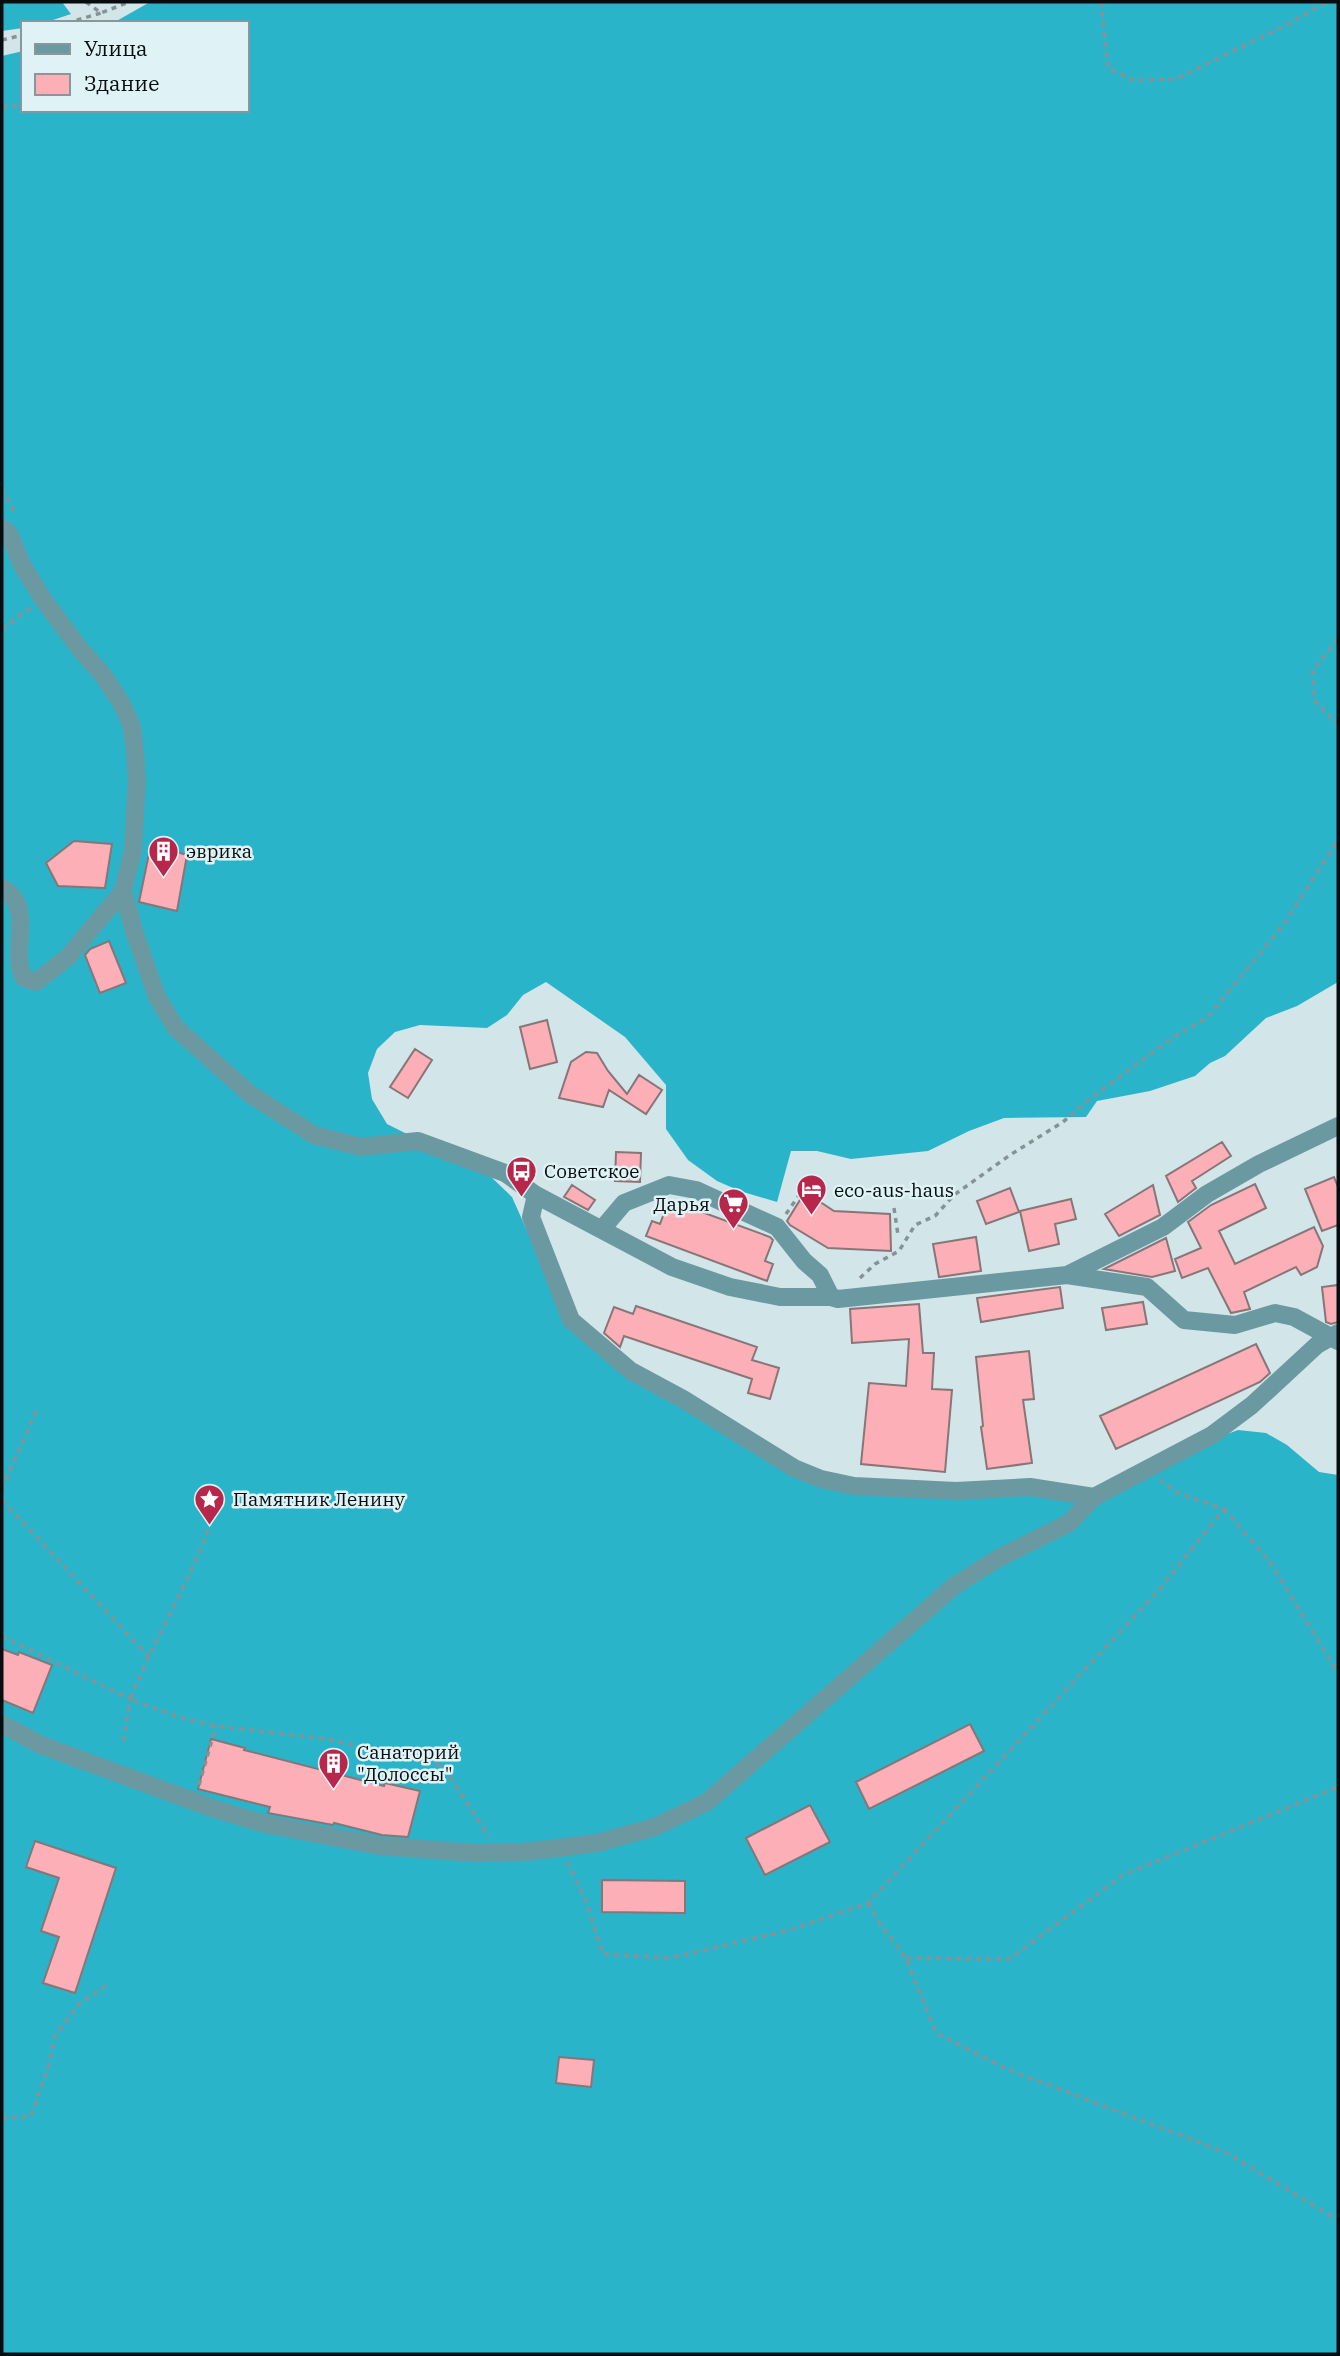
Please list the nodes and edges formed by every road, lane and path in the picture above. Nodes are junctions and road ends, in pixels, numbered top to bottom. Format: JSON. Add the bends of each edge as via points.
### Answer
{"nodes":[{"id":1,"x":86,"y":2,"type":"edge"},
{"id":2,"x":129,"y":2,"type":"edge"},
{"id":3,"x":1101,"y":2,"type":"edge"},
{"id":4,"x":1326,"y":2,"type":"edge"},
{"id":5,"x":101,"y":13,"type":"junction"},
{"id":6,"x":74,"y":21,"type":"edge"},
{"id":7,"x":21,"y":35,"type":"edge"},
{"id":8,"x":2,"y":40,"type":"edge"},
{"id":9,"x":2,"y":106,"type":"edge"},
{"id":10,"x":21,"y":106,"type":"edge"},
{"id":11,"x":2,"y":528,"type":"edge"},
{"id":12,"x":43,"y":599,"type":"junction"},
{"id":13,"x":2,"y":629,"type":"edge"},
{"id":14,"x":1338,"y":639,"type":"edge"},
{"id":15,"x":1338,"y":725,"type":"edge"},
{"id":16,"x":1338,"y":840,"type":"edge"},
{"id":17,"x":2,"y":888,"type":"edge"},
{"id":18,"x":123,"y":891,"type":"junction"},
{"id":19,"x":1338,"y":1126,"type":"edge"},
{"id":20,"x":804,"y":1188,"type":"dead end"},
{"id":21,"x":536,"y":1195,"type":"junction"},
{"id":22,"x":894,"y":1208,"type":"dead end"},
{"id":23,"x":777,"y":1227,"type":"junction"},
{"id":24,"x":602,"y":1229,"type":"junction"},
{"id":25,"x":898,"y":1235,"type":"dead end"},
{"id":26,"x":1067,"y":1275,"type":"junction"},
{"id":27,"x":835,"y":1298,"type":"junction"},
{"id":28,"x":1335,"y":1337,"type":"edge"},
{"id":29,"x":38,"y":1407,"type":"dead end"},
{"id":30,"x":1145,"y":1469,"type":"junction"},
{"id":31,"x":2,"y":1489,"type":"edge"},
{"id":32,"x":1094,"y":1497,"type":"junction"},
{"id":33,"x":2,"y":1500,"type":"edge"},
{"id":34,"x":1224,"y":1509,"type":"junction"},
{"id":35,"x":208,"y":1530,"type":"dead end"},
{"id":36,"x":2,"y":1636,"type":"edge"},
{"id":37,"x":148,"y":1656,"type":"junction"},
{"id":38,"x":1338,"y":1674,"type":"edge"},
{"id":39,"x":130,"y":1699,"type":"junction"},
{"id":40,"x":2,"y":1724,"type":"edge"},
{"id":41,"x":216,"y":1726,"type":"junction"},
{"id":42,"x":123,"y":1746,"type":"dead end"},
{"id":43,"x":1338,"y":1787,"type":"edge"},
{"id":44,"x":195,"y":1801,"type":"junction"},
{"id":45,"x":560,"y":1848,"type":"junction"},
{"id":46,"x":499,"y":1853,"type":"junction"},
{"id":47,"x":868,"y":1903,"type":"junction"},
{"id":48,"x":906,"y":1958,"type":"junction"},
{"id":49,"x":108,"y":1984,"type":"dead end"},
{"id":50,"x":2,"y":2118,"type":"edge"},
{"id":51,"x":1338,"y":2220,"type":"edge"}],
"edges":[{"from":1,"to":5,"type":"path"},
{"from":2,"to":5,"type":"path"},
{"from":3,"to":4,"type":"path","via":[[1108,68],[1133,80],[1176,79]]},
{"from":5,"to":6,"type":"path"},
{"from":7,"to":8,"type":"path"},
{"from":9,"to":10,"type":"path"},
{"from":11,"to":12,"type":"street","via":[[9,533]]},
{"from":12,"to":13,"type":"path"},
{"from":12,"to":18,"type":"street","via":[[103,675],[132,727],[136,816]]},
{"from":14,"to":15,"type":"path","via":[[1312,670],[1314,700]]},
{"from":16,"to":27,"type":"path","via":[[1283,925],[1207,1018],[1175,1036],[1063,1122],[954,1195],[935,1216],[915,1225],[899,1251]]},
{"from":17,"to":18,"type":"street","via":[[9,891],[19,912],[20,972],[36,982],[68,957]]},
{"from":18,"to":21,"type":"street","via":[[157,997],[176,1028],[250,1094],[314,1135],[361,1147],[418,1142],[505,1172]]},
{"from":19,"to":26,"type":"street","via":[[1258,1164],[1163,1227]]},
{"from":20,"to":23,"type":"path"},
{"from":21,"to":24,"type":"street"},
{"from":21,"to":32,"type":"street","via":[[531,1217],[571,1320],[631,1370],[794,1468],[854,1486],[956,1491],[1031,1487]]},
{"from":22,"to":25,"type":"path"},
{"from":23,"to":24,"type":"street","via":[[696,1190],[669,1185],[624,1203]]},
{"from":23,"to":27,"type":"street"},
{"from":24,"to":27,"type":"street","via":[[672,1267],[730,1287],[780,1297]]},
{"from":26,"to":27,"type":"street"},
{"from":26,"to":28,"type":"street","via":[[1147,1287],[1184,1320],[1235,1325],[1275,1313]]},
{"from":28,"to":30,"type":"street","via":[[1317,1345],[1212,1435]]},
{"from":29,"to":31,"type":"path"},
{"from":30,"to":32,"type":"street"},
{"from":30,"to":34,"type":"path","via":[[1176,1492]]},
{"from":32,"to":45,"type":"street","via":[[1069,1523],[954,1586],[707,1802],[655,1827]]},
{"from":33,"to":37,"type":"path"},
{"from":34,"to":38,"type":"path","via":[[1270,1562]]},
{"from":34,"to":47,"type":"path","via":[[1157,1592]]},
{"from":35,"to":37,"type":"path"},
{"from":36,"to":39,"type":"path"},
{"from":37,"to":39,"type":"path"},
{"from":39,"to":41,"type":"path"},
{"from":39,"to":42,"type":"path"},
{"from":40,"to":44,"type":"street","via":[[41,1745]]},
{"from":41,"to":44,"type":"path"},
{"from":41,"to":46,"type":"path","via":[[328,1739],[443,1766]]},
{"from":43,"to":48,"type":"path","via":[[1123,1875],[1009,1959]]},
{"from":44,"to":46,"type":"street","via":[[265,1824],[380,1846]]},
{"from":45,"to":46,"type":"street"},
{"from":45,"to":47,"type":"path","via":[[586,1901],[603,1954],[670,1958],[789,1930]]},
{"from":47,"to":48,"type":"path"},
{"from":48,"to":51,"type":"path","via":[[936,2033],[1007,2069],[1227,2153]]},
{"from":49,"to":50,"type":"path","via":[[78,2005],[55,2036],[31,2116]]}]}
